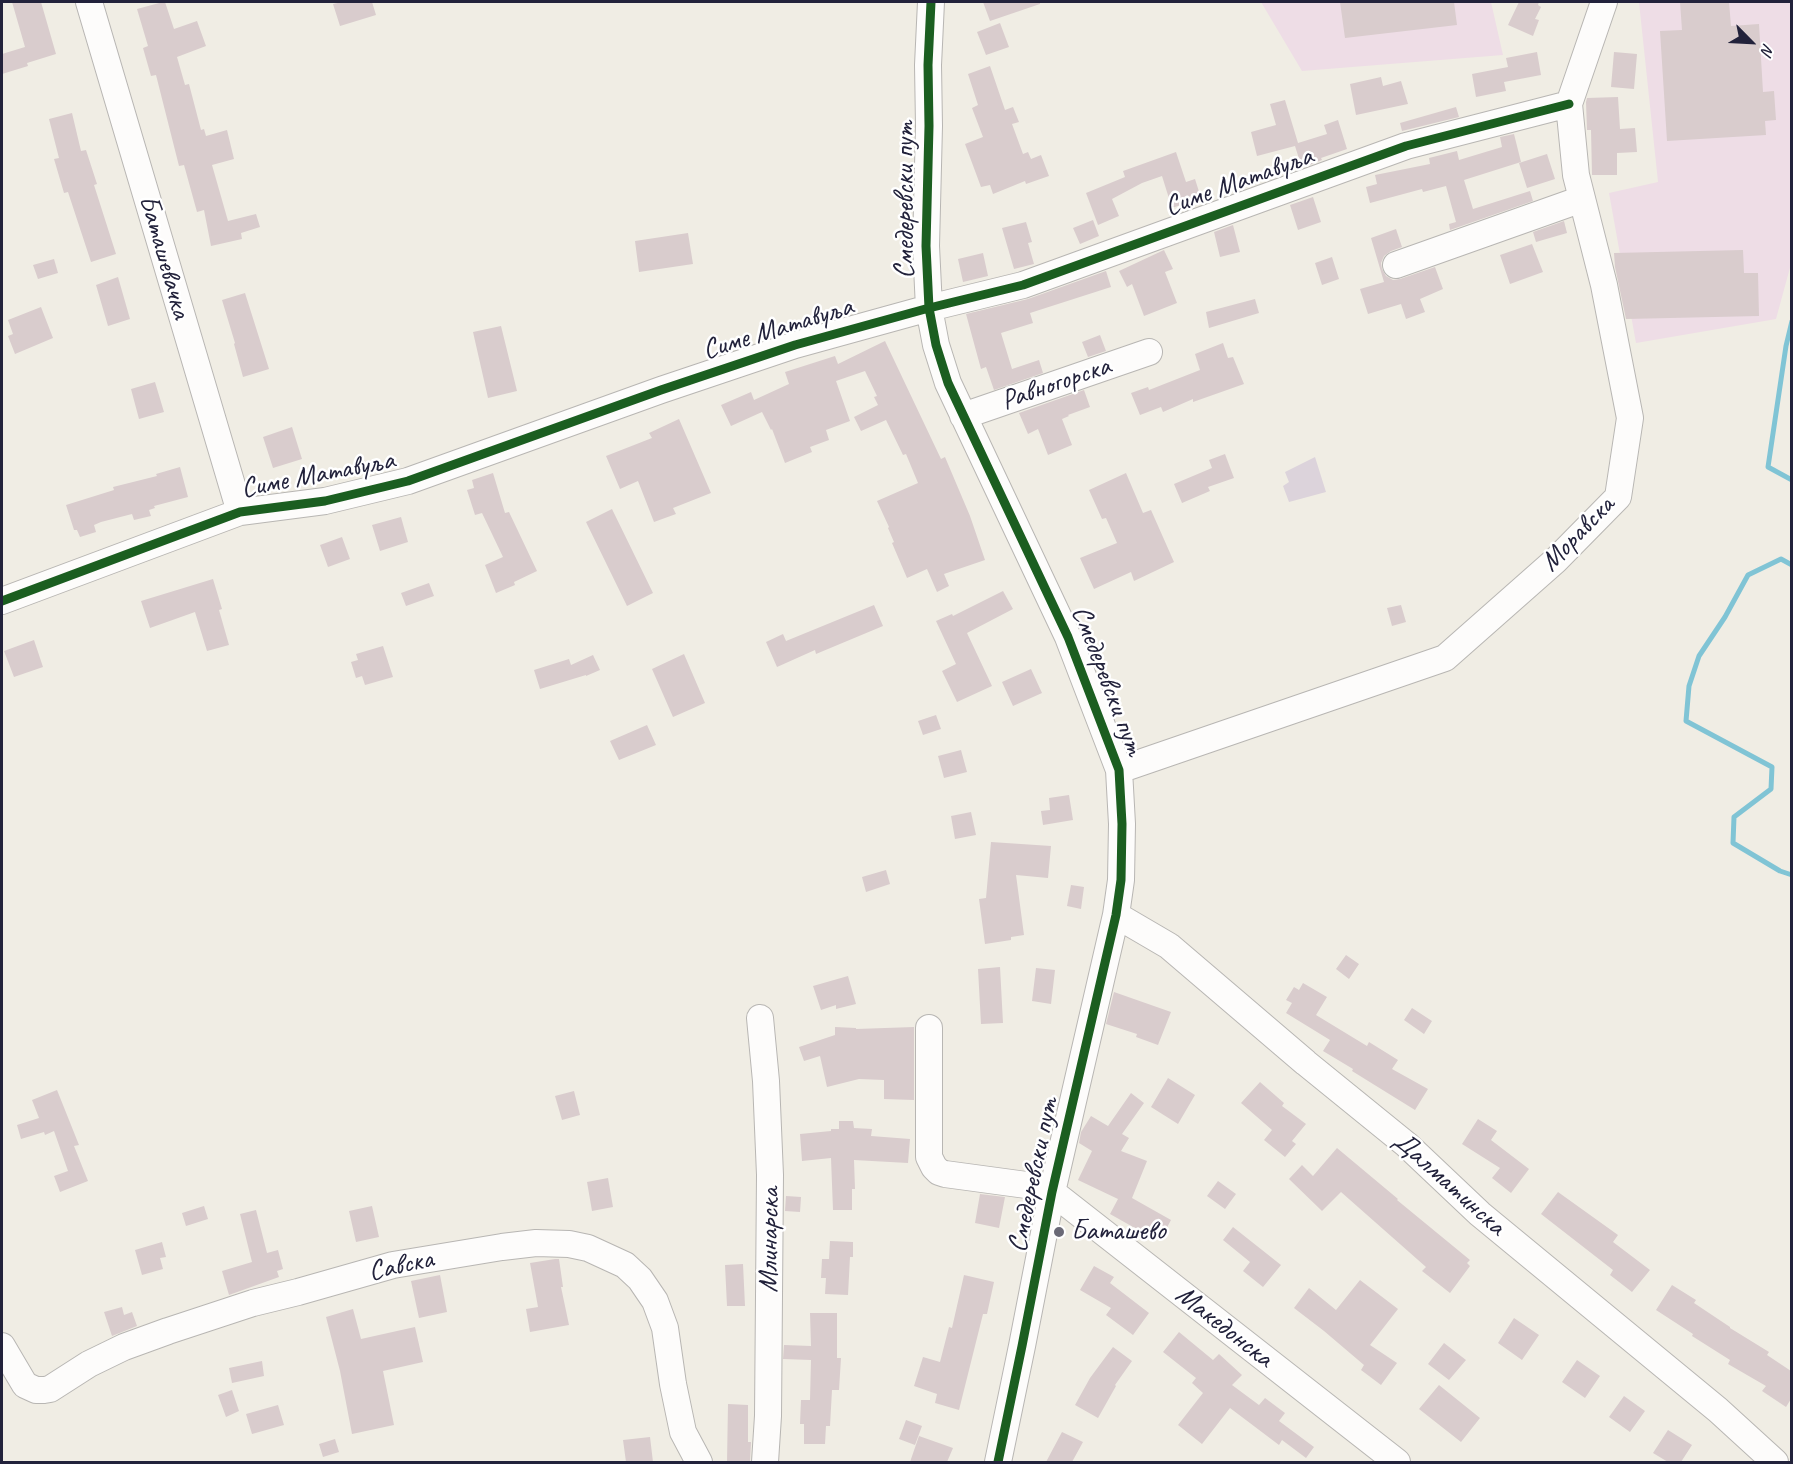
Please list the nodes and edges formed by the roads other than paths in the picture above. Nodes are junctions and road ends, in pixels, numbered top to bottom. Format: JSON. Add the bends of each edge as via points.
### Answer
{"nodes":[{"id":1,"x":89,"y":2,"type":"edge"},
{"id":2,"x":931,"y":2,"type":"edge"},
{"id":3,"x":1604,"y":2,"type":"edge"},
{"id":4,"x":1569,"y":105,"type":"junction"},
{"id":5,"x":1582,"y":199,"type":"junction"},
{"id":6,"x":1396,"y":265,"type":"dead end"},
{"id":7,"x":929,"y":308,"type":"junction"},
{"id":8,"x":1149,"y":352,"type":"dead end"},
{"id":9,"x":963,"y":416,"type":"junction"},
{"id":10,"x":240,"y":512,"type":"junction"},
{"id":11,"x":2,"y":601,"type":"edge"},
{"id":12,"x":1119,"y":770,"type":"junction"},
{"id":13,"x":1116,"y":915,"type":"junction"},
{"id":14,"x":760,"y":1018,"type":"dead end"},
{"id":15,"x":929,"y":1028,"type":"dead end"},
{"id":16,"x":1052,"y":1192,"type":"junction"},
{"id":17,"x":2,"y":1346,"type":"edge"},
{"id":18,"x":699,"y":1462,"type":"edge"},
{"id":19,"x":765,"y":1462,"type":"edge"},
{"id":20,"x":998,"y":1462,"type":"edge"},
{"id":21,"x":1397,"y":1462,"type":"edge"},
{"id":22,"x":1775,"y":1462,"type":"edge"}],
"edges":[{"from":1,"to":10,"type":"street","name":"Баташевачка"},
{"from":2,"to":7,"type":"street","name":"Смедеревски пут","via":[[926,246]]},
{"from":3,"to":4,"type":"street","name":"Моравска"},
{"from":4,"to":5,"type":"street","name":"Моравска"},
{"from":4,"to":7,"type":"street","name":"Симе Матавуља","via":[[1406,146],[1023,285]]},
{"from":5,"to":6,"type":"street"},
{"from":5,"to":12,"type":"street","name":"Моравска","via":[[1605,285],[1630,418],[1618,497],[1556,560],[1445,658]]},
{"from":7,"to":9,"type":"street","name":"Смедеревски пут","via":[[936,345]]},
{"from":7,"to":10,"type":"street","name":"Симе Матавуља","via":[[784,349],[661,390],[408,482],[325,501]]},
{"from":8,"to":9,"type":"street","name":"Равногорска"},
{"from":9,"to":12,"type":"street","name":"Смедеревски пут","via":[[1068,637]]},
{"from":10,"to":11,"type":"street","name":"Симе Матавуља"},
{"from":12,"to":13,"type":"street","name":"Смедеревски пут","via":[[1122,869]]},
{"from":13,"to":16,"type":"street","name":"Смедеревски пут"},
{"from":13,"to":22,"type":"street","name":"Далматинска","via":[[1169,946]]},
{"from":14,"to":19,"type":"street","name":"Млинарска","via":[[770,1175]]},
{"from":15,"to":16,"type":"street","via":[[929,1157],[934,1167],[945,1174],[1041,1187]]},
{"from":16,"to":20,"type":"street","name":"Смедеревски пут"},
{"from":16,"to":21,"type":"street","name":"Македонска"},
{"from":17,"to":18,"type":"street","name":"Савска","via":[[25,1384],[36,1390],[50,1389],[124,1347],[253,1304],[393,1265],[502,1246],[569,1244],[625,1265],[640,1278],[655,1301],[665,1328],[683,1432]]}]}
